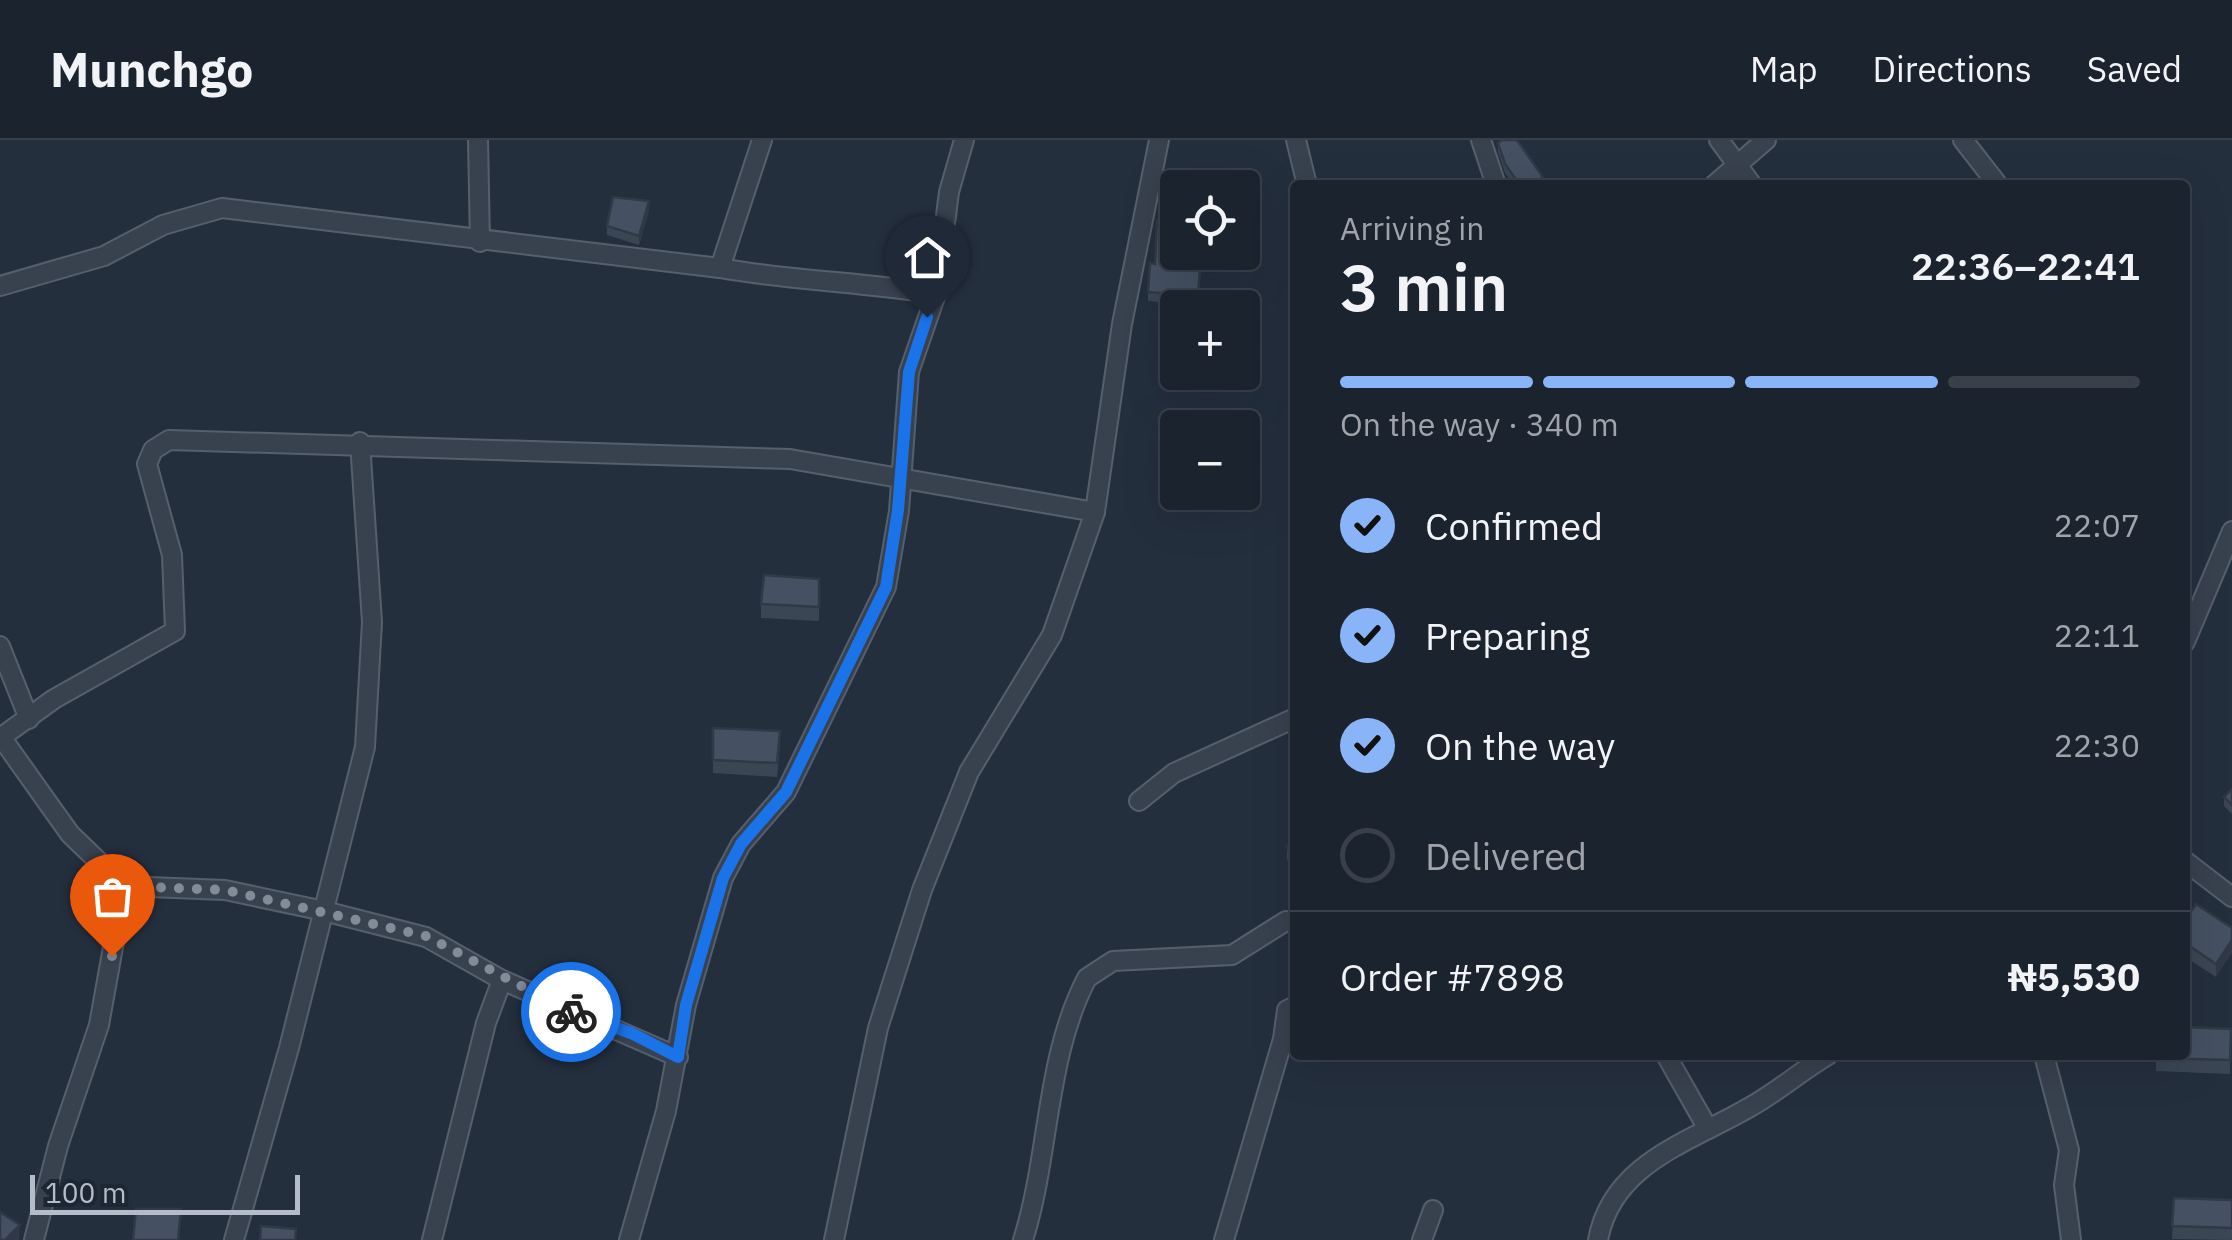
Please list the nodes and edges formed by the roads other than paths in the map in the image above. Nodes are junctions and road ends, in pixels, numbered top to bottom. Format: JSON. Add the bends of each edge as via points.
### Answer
{"nodes":[{"id":1,"x":478,"y":140,"type":"edge"},
{"id":2,"x":762,"y":140,"type":"edge"},
{"id":3,"x":964,"y":140,"type":"edge"},
{"id":4,"x":1159,"y":140,"type":"edge"},
{"id":5,"x":1296,"y":140,"type":"edge"},
{"id":6,"x":1481,"y":140,"type":"edge"},
{"id":7,"x":1719,"y":140,"type":"edge"},
{"id":8,"x":1766,"y":140,"type":"edge"},
{"id":9,"x":1963,"y":140,"type":"edge"},
{"id":10,"x":1738,"y":166,"type":"junction"},
{"id":11,"x":1306,"y":180,"type":"edge"},
{"id":12,"x":1494,"y":180,"type":"edge"},
{"id":13,"x":1720,"y":180,"type":"edge"},
{"id":14,"x":1748,"y":180,"type":"edge"},
{"id":15,"x":1994,"y":180,"type":"edge"},
{"id":16,"x":480,"y":242,"type":"junction"},
{"id":17,"x":720,"y":268,"type":"junction"},
{"id":18,"x":0,"y":286,"type":"edge"},
{"id":19,"x":936,"y":294,"type":"junction"},
{"id":20,"x":360,"y":442,"type":"junction"},
{"id":21,"x":899,"y":479,"type":"junction"},
{"id":22,"x":1095,"y":512,"type":"junction"},
{"id":23,"x":2232,"y":531,"type":"edge"},
{"id":24,"x":2190,"y":630,"type":"edge"},
{"id":25,"x":0,"y":646,"type":"edge"},
{"id":26,"x":28,"y":719,"type":"junction"},
{"id":27,"x":1290,"y":720,"type":"edge"},
{"id":28,"x":1,"y":738,"type":"edge"},
{"id":29,"x":1139,"y":801,"type":"dead end"},
{"id":30,"x":2190,"y":865,"type":"edge"},
{"id":31,"x":124,"y":886,"type":"junction"},
{"id":32,"x":2232,"y":897,"type":"edge"},
{"id":33,"x":324,"y":911,"type":"junction"},
{"id":34,"x":1290,"y":922,"type":"edge"},
{"id":35,"x":502,"y":980,"type":"junction"},
{"id":36,"x":1290,"y":1008,"type":"edge"},
{"id":37,"x":678,"y":1057,"type":"junction"},
{"id":38,"x":1669,"y":1060,"type":"edge"},
{"id":39,"x":1820,"y":1060,"type":"edge"},
{"id":40,"x":2045,"y":1060,"type":"edge"},
{"id":41,"x":1708,"y":1129,"type":"junction"},
{"id":42,"x":1433,"y":1210,"type":"dead end"},
{"id":43,"x":34,"y":1240,"type":"edge"},
{"id":44,"x":234,"y":1240,"type":"edge"},
{"id":45,"x":432,"y":1240,"type":"edge"},
{"id":46,"x":629,"y":1240,"type":"edge"},
{"id":47,"x":834,"y":1240,"type":"edge"},
{"id":48,"x":1023,"y":1240,"type":"edge"},
{"id":49,"x":1224,"y":1240,"type":"edge"},
{"id":50,"x":1422,"y":1240,"type":"edge"},
{"id":51,"x":1598,"y":1240,"type":"edge"},
{"id":52,"x":2072,"y":1240,"type":"edge"}],
"edges":[{"from":1,"to":16,"type":"street"},
{"from":2,"to":17,"type":"street"},
{"from":3,"to":19,"type":"street","via":[[949,192]]},
{"from":4,"to":22,"type":"street","via":[[1122,324]]},
{"from":5,"to":11,"type":"street"},
{"from":6,"to":12,"type":"street"},
{"from":7,"to":10,"type":"street"},
{"from":8,"to":10,"type":"street"},
{"from":9,"to":15,"type":"street"},
{"from":10,"to":13,"type":"street"},
{"from":10,"to":14,"type":"street"},
{"from":16,"to":17,"type":"street"},
{"from":16,"to":18,"type":"street","via":[[222,208],[163,225],[104,256]]},
{"from":17,"to":19,"type":"street"},
{"from":19,"to":21,"type":"street","via":[[909,372]]},
{"from":20,"to":21,"type":"street","via":[[751,456]]},
{"from":20,"to":26,"type":"street","via":[[161,442],[147,464],[172,555],[175,631]]},
{"from":20,"to":33,"type":"street","via":[[372,683],[365,746]]},
{"from":21,"to":22,"type":"street"},
{"from":21,"to":37,"type":"street","via":[[886,587],[792,782],[741,844],[723,878]]},
{"from":22,"to":47,"type":"street","via":[[1052,635],[969,772],[922,890],[878,1028]]},
{"from":23,"to":24,"type":"street"},
{"from":25,"to":26,"type":"street"},
{"from":26,"to":28,"type":"street"},
{"from":27,"to":29,"type":"street","via":[[1174,772]]},
{"from":28,"to":31,"type":"street","via":[[70,834]]},
{"from":30,"to":32,"type":"street"},
{"from":31,"to":33,"type":"street","via":[[225,890]]},
{"from":31,"to":43,"type":"street","via":[[100,1025]]},
{"from":33,"to":35,"type":"street","via":[[426,936]]},
{"from":33,"to":44,"type":"street"},
{"from":34,"to":48,"type":"street","via":[[1232,954],[1114,961],[1087,978],[1054,1082]]},
{"from":35,"to":37,"type":"street"},
{"from":35,"to":45,"type":"street"},
{"from":36,"to":49,"type":"street"},
{"from":37,"to":46,"type":"street"},
{"from":38,"to":41,"type":"street"},
{"from":39,"to":41,"type":"street"},
{"from":40,"to":52,"type":"street","via":[[2069,1150],[2064,1184]]},
{"from":41,"to":51,"type":"street","via":[[1669,1148],[1613,1196]]},
{"from":42,"to":50,"type":"street"}]}
